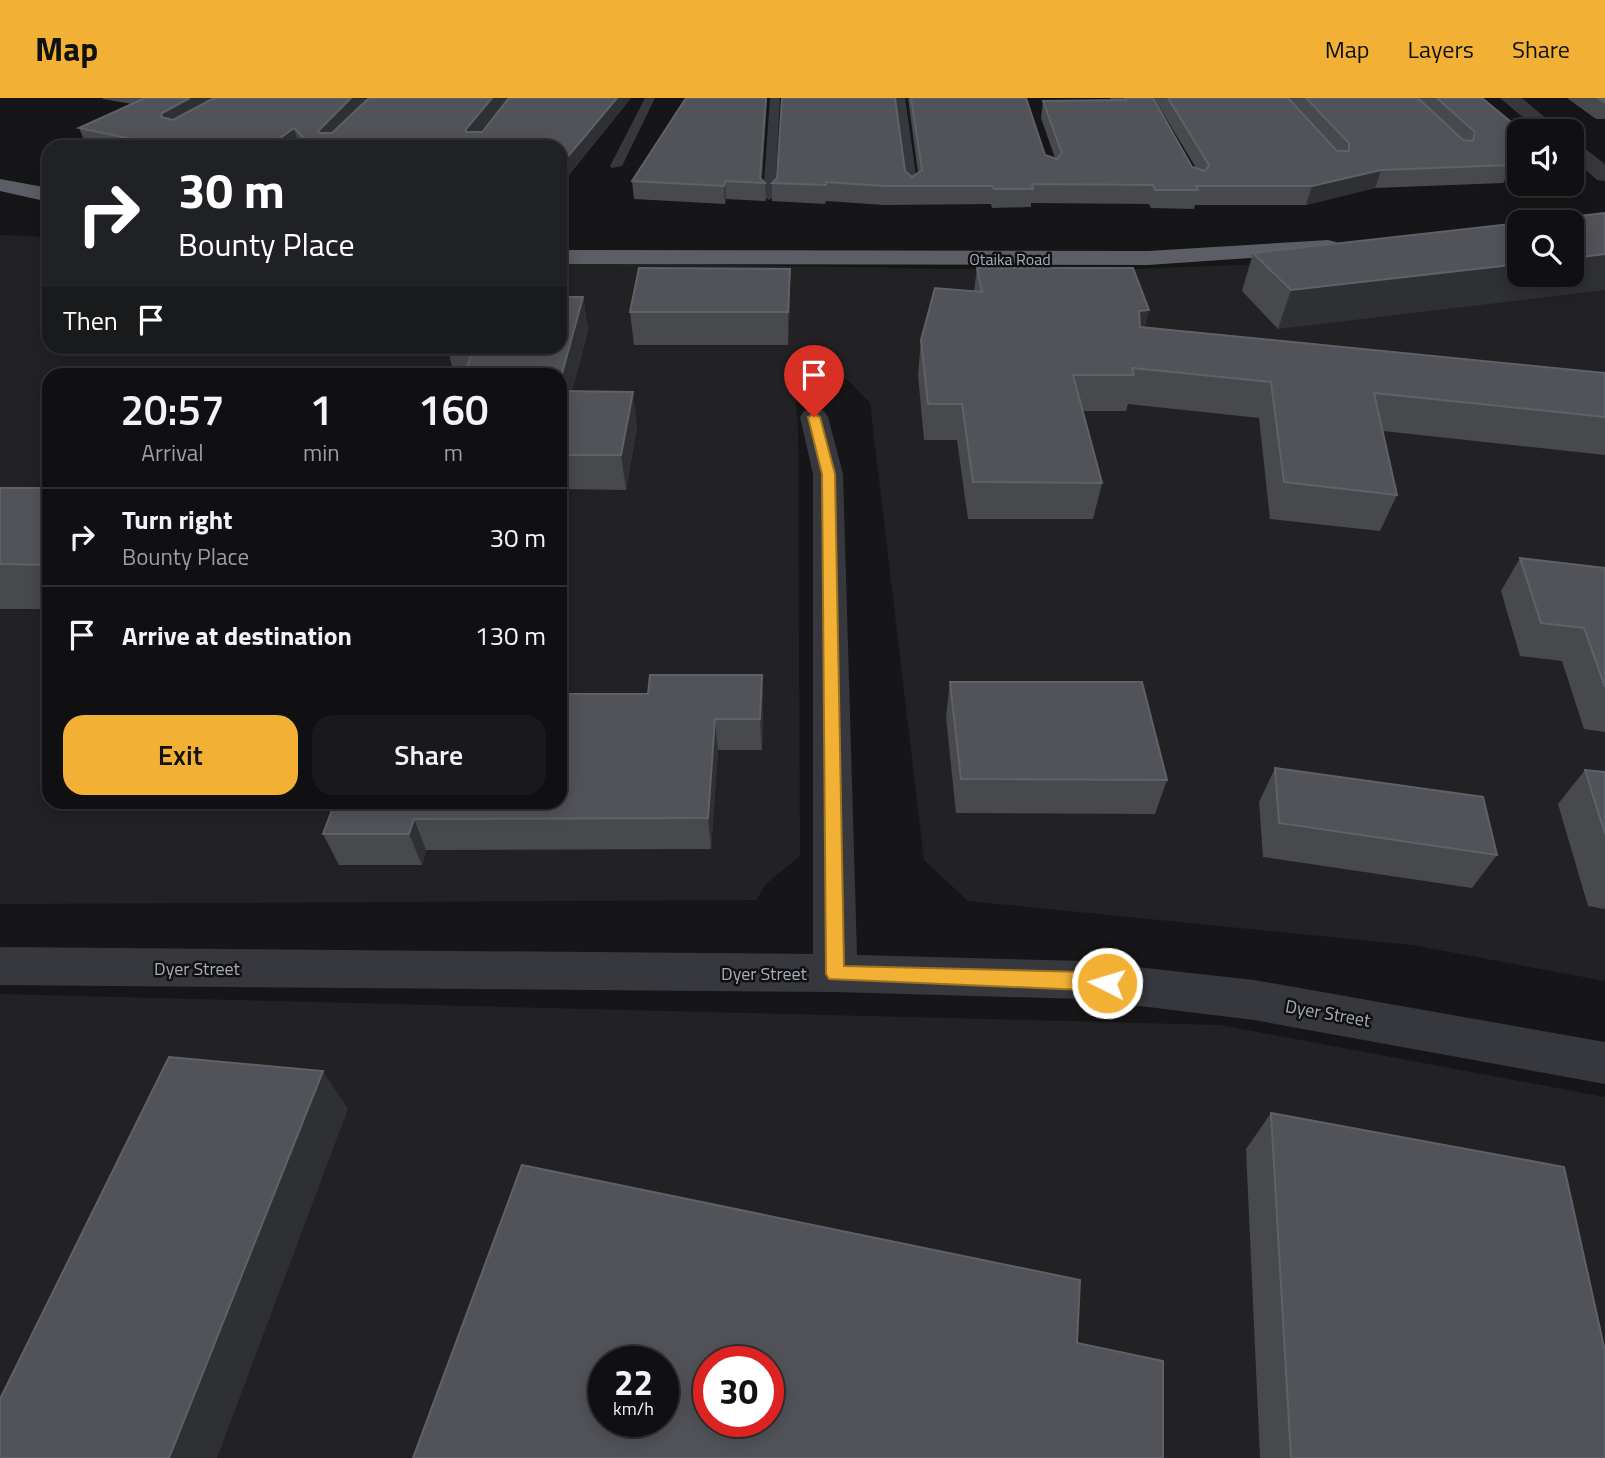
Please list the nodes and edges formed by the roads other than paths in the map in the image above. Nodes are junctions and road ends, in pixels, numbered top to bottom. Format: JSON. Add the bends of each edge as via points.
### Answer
{"nodes":[{"id":1,"x":650,"y":98,"type":"edge"},
{"id":2,"x":775,"y":98,"type":"edge"},
{"id":3,"x":900,"y":98,"type":"edge"},
{"id":4,"x":1510,"y":98,"type":"edge"},
{"id":5,"x":1536,"y":119,"type":"edge"},
{"id":6,"x":1584,"y":158,"type":"edge"},
{"id":7,"x":616,"y":166,"type":"dead end"},
{"id":8,"x":1605,"y":175,"type":"edge"},
{"id":9,"x":0,"y":185,"type":"edge"},
{"id":10,"x":912,"y":188,"type":"edge"},
{"id":11,"x":42,"y":194,"type":"edge"},
{"id":12,"x":769,"y":196,"type":"dead end"},
{"id":13,"x":1356,"y":245,"type":"edge"},
{"id":14,"x":567,"y":257,"type":"edge"},
{"id":15,"x":814,"y":417,"type":"dead end"},
{"id":16,"x":0,"y":966,"type":"edge"},
{"id":17,"x":835,"y":974,"type":"junction"},
{"id":18,"x":1605,"y":1063,"type":"edge"}],
"edges":[{"from":1,"to":7,"type":"lane"},
{"from":2,"to":12,"type":"lane"},
{"from":3,"to":10,"type":"lane"},
{"from":4,"to":5,"type":"street"},
{"from":6,"to":8,"type":"street"},
{"from":9,"to":11,"type":"highway"},
{"from":13,"to":14,"type":"highway","name":"Otaika Road","via":[[1148,258]]},
{"from":15,"to":17,"type":"street","via":[[828,474]]},
{"from":16,"to":17,"type":"street","name":"Dyer Street"},
{"from":17,"to":18,"type":"street","name":"Dyer Street","via":[[1083,980],[1254,1000]]}]}
